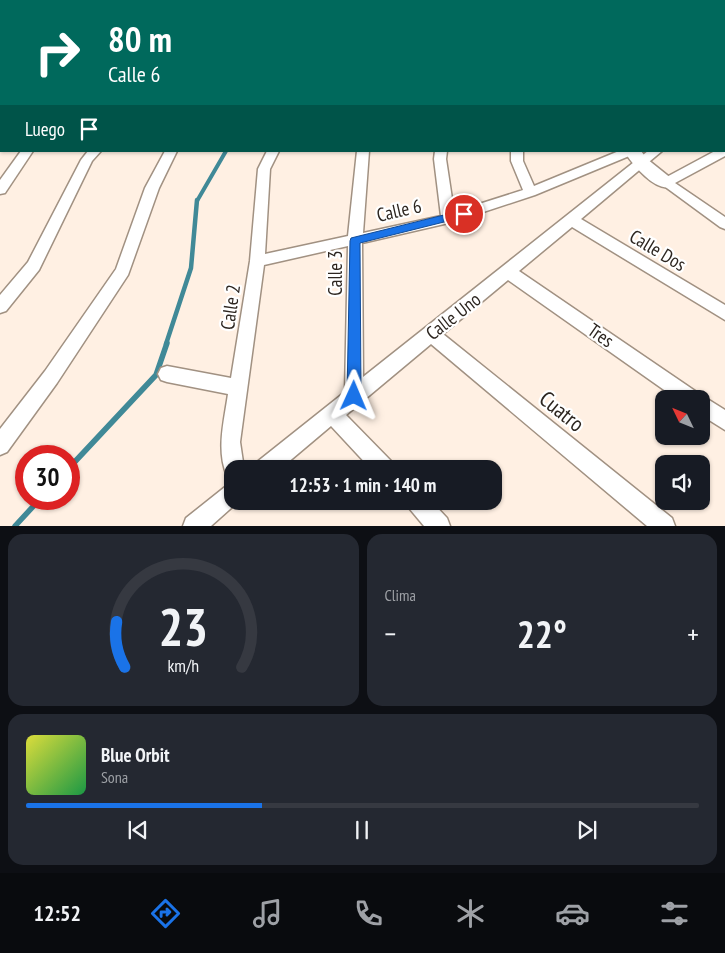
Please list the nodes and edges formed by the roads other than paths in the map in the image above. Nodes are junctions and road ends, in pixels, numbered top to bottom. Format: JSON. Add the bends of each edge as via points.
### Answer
{"nodes":[{"id":1,"x":26,"y":152,"type":"edge"},
{"id":2,"x":95,"y":152,"type":"edge"},
{"id":3,"x":170,"y":152,"type":"edge"},
{"id":4,"x":272,"y":152,"type":"edge"},
{"id":5,"x":363,"y":152,"type":"edge"},
{"id":6,"x":441,"y":152,"type":"edge"},
{"id":7,"x":517,"y":152,"type":"edge"},
{"id":8,"x":650,"y":152,"type":"edge"},
{"id":9,"x":723,"y":152,"type":"edge"},
{"id":10,"x":634,"y":155,"type":"edge"},
{"id":11,"x":666,"y":183,"type":"junction"},
{"id":12,"x":0,"y":190,"type":"edge"},
{"id":13,"x":530,"y":192,"type":"junction"},
{"id":14,"x":448,"y":219,"type":"junction"},
{"id":15,"x":571,"y":220,"type":"junction"},
{"id":16,"x":725,"y":224,"type":"edge"},
{"id":17,"x":355,"y":241,"type":"junction"},
{"id":18,"x":257,"y":261,"type":"junction"},
{"id":19,"x":509,"y":272,"type":"junction"},
{"id":20,"x":0,"y":306,"type":"edge"},
{"id":21,"x":725,"y":314,"type":"edge"},
{"id":22,"x":430,"y":334,"type":"junction"},
{"id":23,"x":167,"y":374,"type":"dead end"},
{"id":24,"x":238,"y":388,"type":"junction"},
{"id":25,"x":680,"y":390,"type":"edge"},
{"id":26,"x":354,"y":396,"type":"junction"},
{"id":27,"x":710,"y":410,"type":"edge"},
{"id":28,"x":332,"y":414,"type":"junction"},
{"id":29,"x":725,"y":421,"type":"edge"},
{"id":30,"x":0,"y":445,"type":"edge"},
{"id":31,"x":233,"y":460,"type":"edge"},
{"id":32,"x":275,"y":460,"type":"edge"},
{"id":33,"x":376,"y":460,"type":"edge"},
{"id":34,"x":224,"y":501,"type":"edge"},
{"id":35,"x":424,"y":510,"type":"edge"},
{"id":36,"x":194,"y":526,"type":"edge"},
{"id":37,"x":439,"y":526,"type":"edge"},
{"id":38,"x":664,"y":526,"type":"edge"}],
"edges":[{"from":1,"to":12,"type":"street"},
{"from":2,"to":20,"type":"street","via":[[87,160],[34,266]]},
{"from":3,"to":30,"type":"street","via":[[152,188],[123,271]]},
{"from":4,"to":18,"type":"street","name":"Calle 2","via":[[264,169]]},
{"from":5,"to":17,"type":"street","name":"Calle 3"},
{"from":6,"to":14,"type":"street"},
{"from":7,"to":13,"type":"street","via":[[517,161]]},
{"from":8,"to":10,"type":"street","name":"Calle Uno"},
{"from":9,"to":11,"type":"street"},
{"from":10,"to":11,"type":"street"},
{"from":10,"to":13,"type":"street","name":"Calle 6"},
{"from":10,"to":15,"type":"street","name":"Calle Uno"},
{"from":11,"to":16,"type":"street"},
{"from":13,"to":14,"type":"street","name":"Calle 6"},
{"from":14,"to":17,"type":"street","name":"Calle 6"},
{"from":15,"to":19,"type":"street","name":"Calle Uno"},
{"from":15,"to":21,"type":"street","name":"Calle Dos"},
{"from":17,"to":18,"type":"street","name":"Calle 6"},
{"from":17,"to":26,"type":"street","name":"Calle 3"},
{"from":18,"to":24,"type":"street","name":"Calle 2"},
{"from":19,"to":22,"type":"street","name":"Calle Uno"},
{"from":19,"to":25,"type":"street","name":"Tres"},
{"from":22,"to":26,"type":"street","name":"Calle Uno"},
{"from":22,"to":38,"type":"street","name":"Cuatro"},
{"from":23,"to":24,"type":"street"},
{"from":24,"to":31,"type":"street","name":"Calle 2","via":[[230,442]]},
{"from":26,"to":28,"type":"street","name":"Calle Uno"},
{"from":27,"to":29,"type":"street"},
{"from":28,"to":32,"type":"street","name":"Calle Uno"},
{"from":28,"to":33,"type":"street"},
{"from":34,"to":36,"type":"street"},
{"from":35,"to":37,"type":"street"}]}
